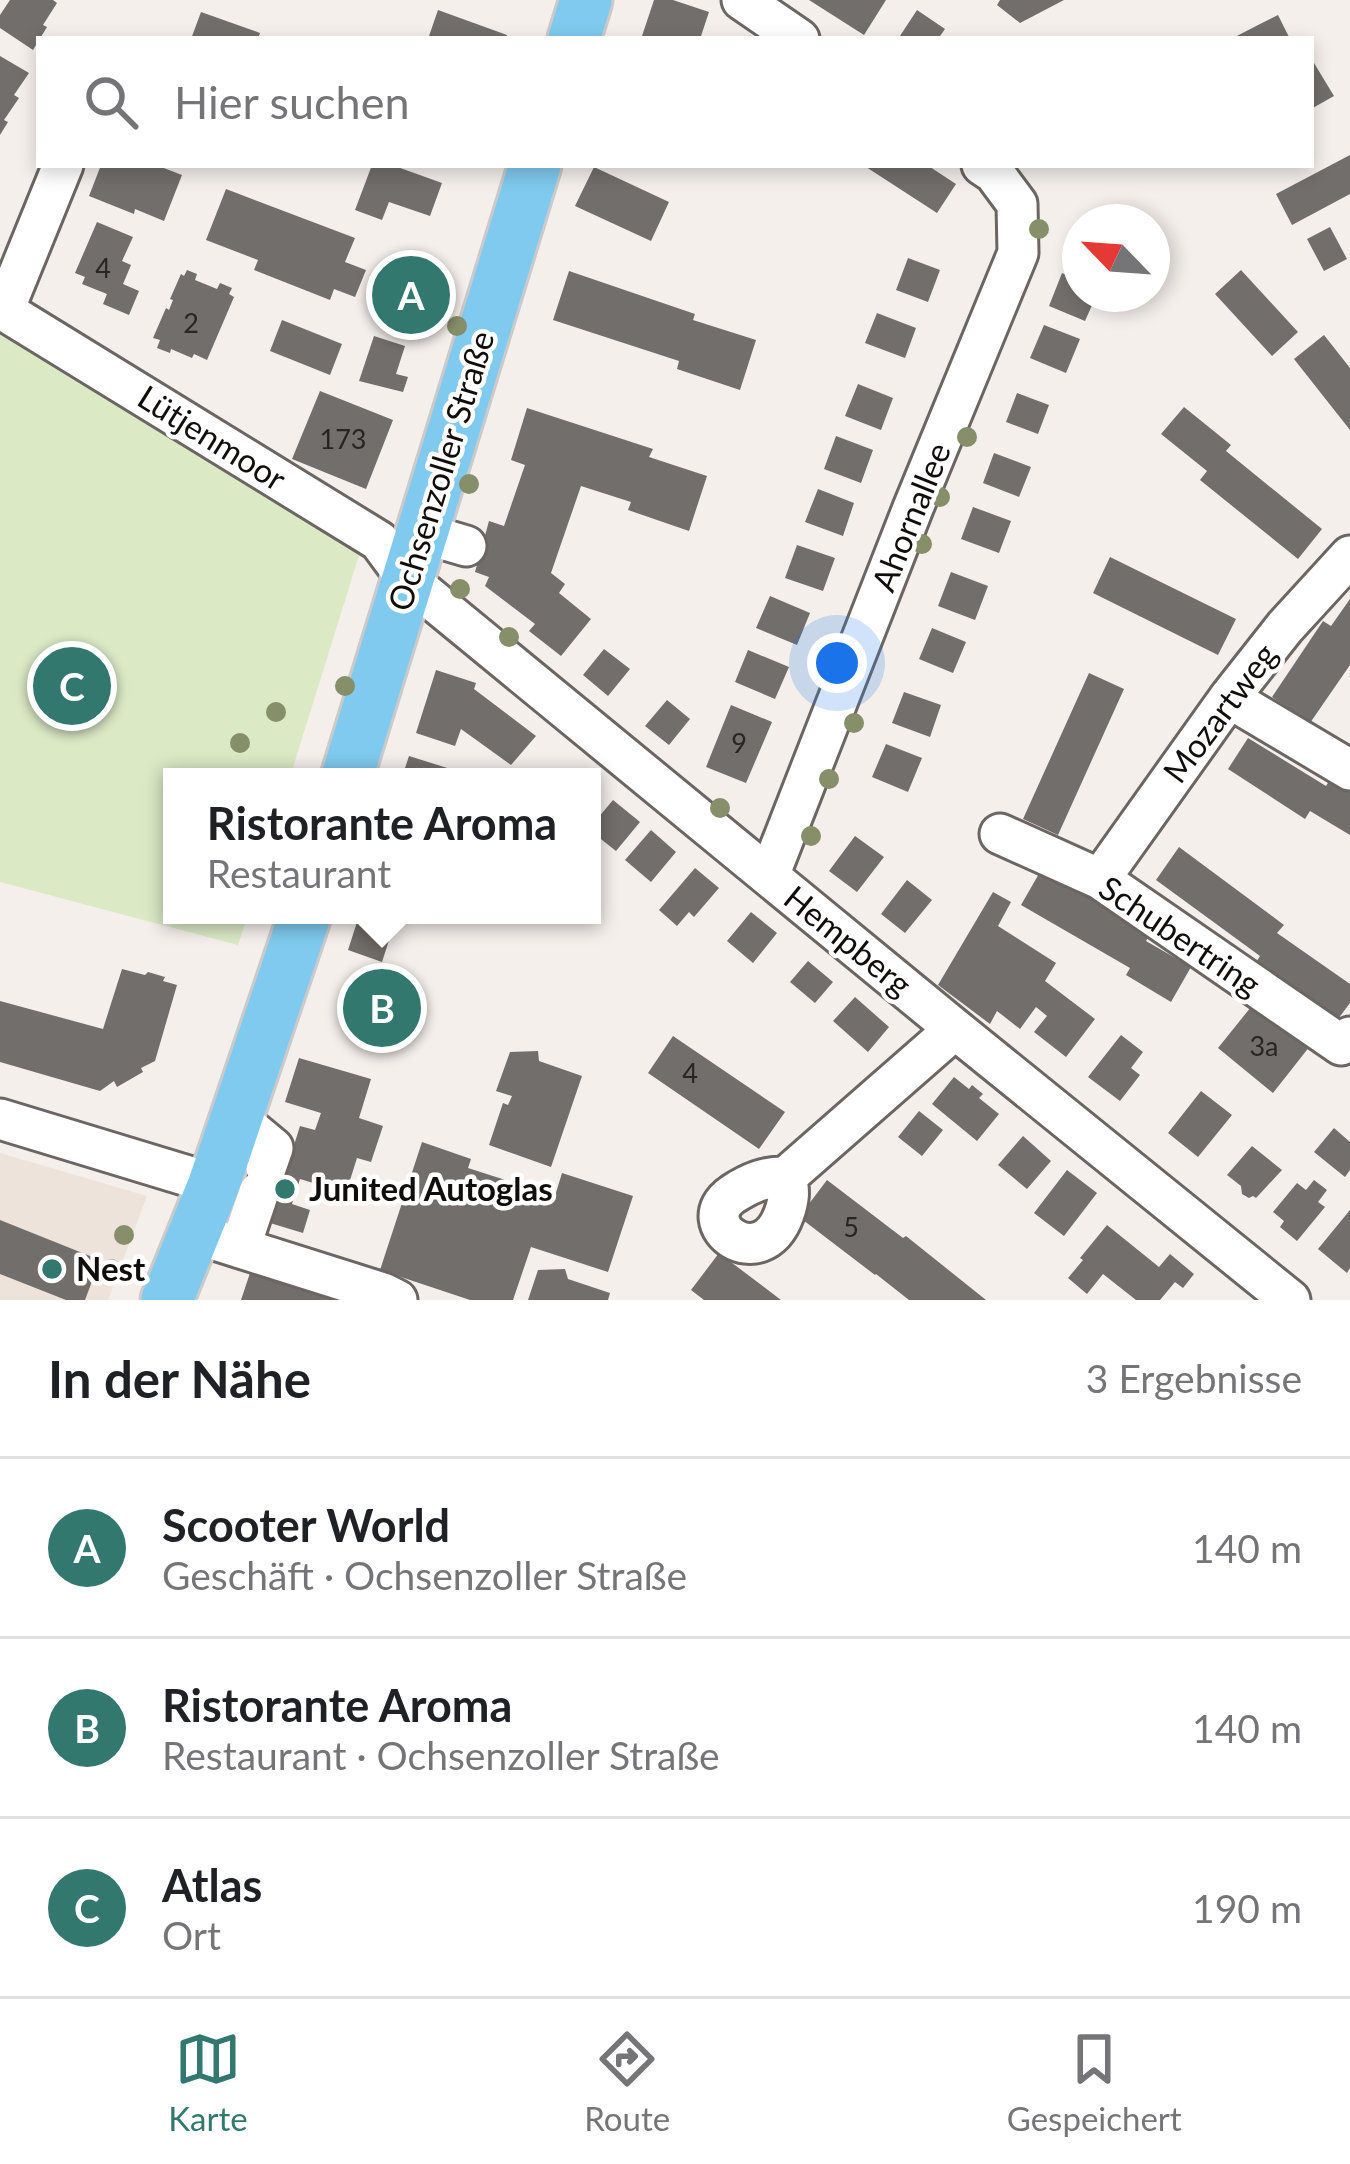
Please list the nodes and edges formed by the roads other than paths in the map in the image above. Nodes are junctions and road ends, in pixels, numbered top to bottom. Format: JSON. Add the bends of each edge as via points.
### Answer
{"nodes":[{"id":1,"x":586,"y":0,"type":"edge"},
{"id":2,"x":742,"y":0,"type":"edge"},
{"id":3,"x":575,"y":36,"type":"edge"},
{"id":4,"x":795,"y":36,"type":"edge"},
{"id":5,"x":63,"y":168,"type":"edge"},
{"id":6,"x":534,"y":168,"type":"edge"},
{"id":7,"x":986,"y":168,"type":"edge"},
{"id":8,"x":2,"y":309,"type":"edge"},
{"id":9,"x":432,"y":552,"type":"junction"},
{"id":10,"x":1350,"y":556,"type":"edge"},
{"id":11,"x":1229,"y":698,"type":"junction"},
{"id":12,"x":350,"y":768,"type":"edge"},
{"id":13,"x":1350,"y":770,"type":"edge"},
{"id":14,"x":1000,"y":834,"type":"dead end"},
{"id":15,"x":770,"y":876,"type":"junction"},
{"id":16,"x":1100,"y":879,"type":"junction"},
{"id":17,"x":301,"y":924,"type":"edge"},
{"id":18,"x":955,"y":1029,"type":"junction"},
{"id":19,"x":1350,"y":1036,"type":"edge"},
{"id":20,"x":0,"y":1120,"type":"edge"},
{"id":21,"x":786,"y":1177,"type":"dead end"},
{"id":22,"x":246,"y":1181,"type":"junction"},
{"id":23,"x":218,"y":1241,"type":"junction"},
{"id":24,"x":405,"y":1294,"type":"edge"},
{"id":25,"x":167,"y":1300,"type":"edge"},
{"id":26,"x":1290,"y":1300,"type":"edge"}],
"edges":[{"from":1,"to":3,"type":"main road"},
{"from":2,"to":4,"type":"street"},
{"from":5,"to":8,"type":"street","name":"Lütjenmoor"},
{"from":6,"to":9,"type":"main road","name":"Ochsenzoller Straße"},
{"from":7,"to":15,"type":"street","name":"Ahornallee","via":[[1017,204],[1018,253]]},
{"from":8,"to":9,"type":"street","name":"Lütjenmoor","via":[[379,541]]},
{"from":9,"to":12,"type":"main road","name":"Ochsenzoller Straße"},
{"from":9,"to":15,"type":"street","name":"Hempberg"},
{"from":10,"to":11,"type":"street","name":"Mozartweg"},
{"from":11,"to":13,"type":"street"},
{"from":11,"to":16,"type":"street","name":"Mozartweg"},
{"from":14,"to":16,"type":"street","name":"Schubertring"},
{"from":15,"to":18,"type":"street","name":"Hempberg"},
{"from":16,"to":19,"type":"street","name":"Schubertring","via":[[1340,1045]]},
{"from":17,"to":22,"type":"main road","via":[[237,1118]]},
{"from":18,"to":21,"type":"street"},
{"from":18,"to":26,"type":"street","name":"Hempberg"},
{"from":20,"to":22,"type":"street"},
{"from":22,"to":23,"type":"main road"},
{"from":23,"to":24,"type":"street"},
{"from":23,"to":25,"type":"main road"}]}
